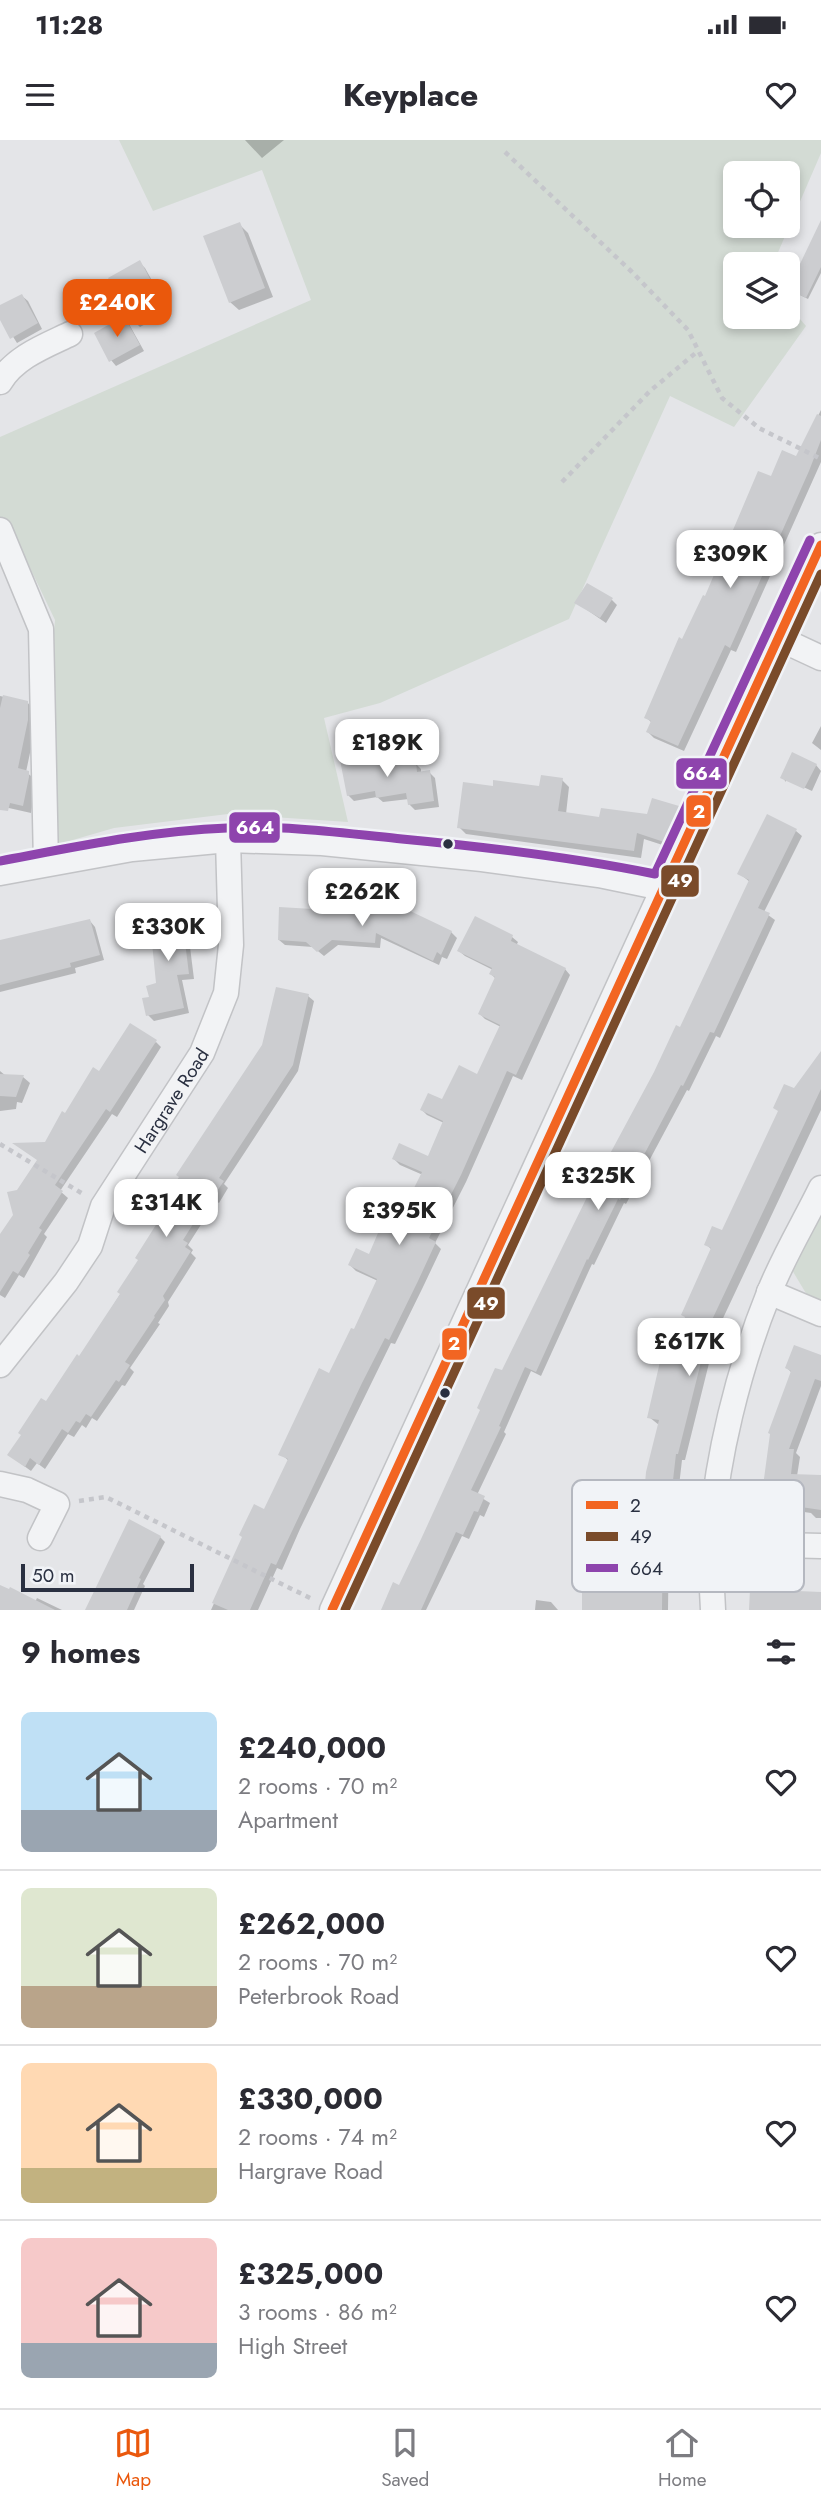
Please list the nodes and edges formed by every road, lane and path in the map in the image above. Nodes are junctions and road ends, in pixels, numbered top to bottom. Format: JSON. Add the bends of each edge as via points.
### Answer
{"nodes":[{"id":1,"x":505,"y":152,"type":"dead end"},
{"id":2,"x":70,"y":334,"type":"dead end"},
{"id":3,"x":698,"y":351,"type":"junction"},
{"id":4,"x":0,"y":382,"type":"edge"},
{"id":5,"x":821,"y":459,"type":"edge"},
{"id":6,"x":562,"y":482,"type":"dead end"},
{"id":7,"x":0,"y":530,"type":"edge"},
{"id":8,"x":821,"y":545,"type":"edge"},
{"id":9,"x":778,"y":638,"type":"junction"},
{"id":10,"x":821,"y":658,"type":"edge"},
{"id":11,"x":228,"y":840,"type":"junction"},
{"id":12,"x":46,"y":864,"type":"junction"},
{"id":13,"x":0,"y":873,"type":"edge"},
{"id":14,"x":662,"y":888,"type":"junction"},
{"id":15,"x":0,"y":1144,"type":"edge"},
{"id":16,"x":821,"y":1188,"type":"edge"},
{"id":17,"x":103,"y":1206,"type":"junction"},
{"id":18,"x":769,"y":1292,"type":"junction"},
{"id":19,"x":821,"y":1314,"type":"edge"},
{"id":20,"x":0,"y":1365,"type":"edge"},
{"id":21,"x":718,"y":1480,"type":"edge"},
{"id":22,"x":0,"y":1484,"type":"edge"},
{"id":23,"x":57,"y":1504,"type":"junction"},
{"id":24,"x":40,"y":1538,"type":"dead end"},
{"id":25,"x":712,"y":1592,"type":"edge"},
{"id":26,"x":332,"y":1609,"type":"edge"},
{"id":27,"x":713,"y":1610,"type":"edge"}],
"edges":[{"from":1,"to":3,"type":"path","via":[[632,272],[688,330]]},
{"from":2,"to":4,"type":"street","via":[[30,353]]},
{"from":3,"to":5,"type":"path","via":[[722,398],[759,428]]},
{"from":3,"to":6,"type":"path","via":[[650,391]]},
{"from":7,"to":12,"type":"street","via":[[41,629]]},
{"from":8,"to":9,"type":"street"},
{"from":9,"to":10,"type":"street"},
{"from":9,"to":14,"type":"street"},
{"from":11,"to":12,"type":"street","via":[[132,849]]},
{"from":11,"to":14,"type":"street","via":[[322,843],[455,856]]},
{"from":11,"to":17,"type":"street","name":"Hargrave Road","via":[[231,945],[226,993],[202,1053]]},
{"from":12,"to":13,"type":"street"},
{"from":14,"to":26,"type":"street"},
{"from":15,"to":17,"type":"path"},
{"from":16,"to":18,"type":"street"},
{"from":17,"to":20,"type":"street","name":"Hargrave Road","via":[[90,1246]]},
{"from":18,"to":19,"type":"street"},
{"from":18,"to":21,"type":"street","via":[[747,1354]]},
{"from":22,"to":23,"type":"street"},
{"from":23,"to":24,"type":"street"},
{"from":23,"to":26,"type":"path","via":[[106,1497]]},
{"from":25,"to":27,"type":"street"}]}
